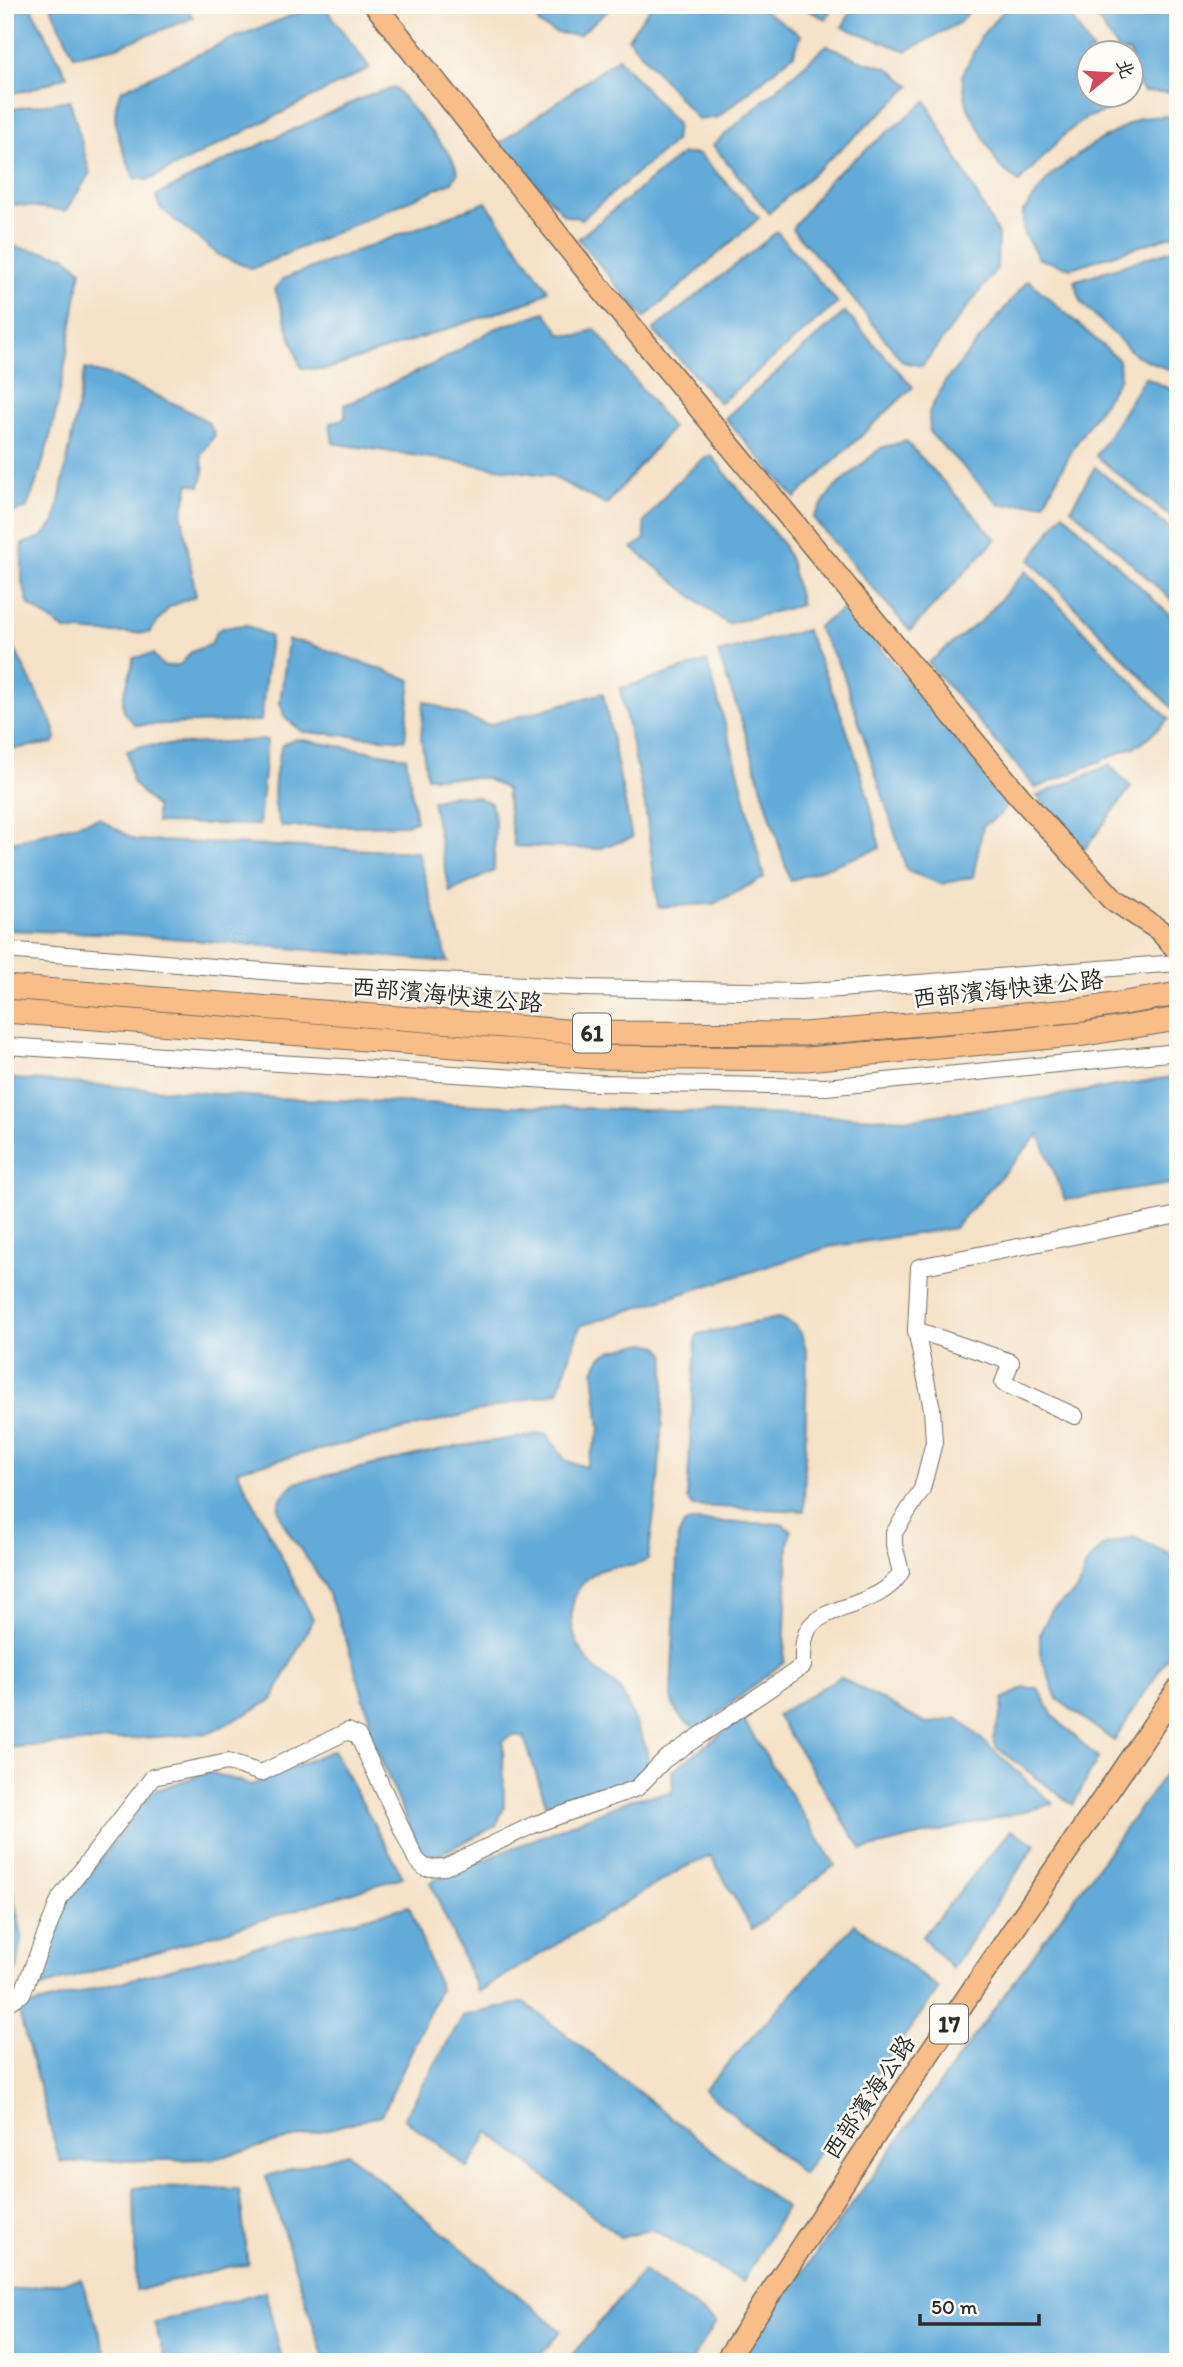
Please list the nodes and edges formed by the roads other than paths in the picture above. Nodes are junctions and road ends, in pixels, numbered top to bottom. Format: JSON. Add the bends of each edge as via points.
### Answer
{"nodes":[{"id":1,"x":375,"y":5,"type":"edge"},
{"id":2,"x":5,"y":950,"type":"edge"},
{"id":3,"x":1178,"y":951,"type":"edge"},
{"id":4,"x":1178,"y":963,"type":"edge"},
{"id":5,"x":5,"y":987,"type":"edge"},
{"id":6,"x":1178,"y":994,"type":"edge"},
{"id":7,"x":5,"y":1011,"type":"edge"},
{"id":8,"x":1178,"y":1019,"type":"edge"},
{"id":9,"x":5,"y":1046,"type":"edge"},
{"id":10,"x":1178,"y":1052,"type":"edge"},
{"id":11,"x":1178,"y":1215,"type":"edge"},
{"id":12,"x":916,"y":1331,"type":"junction"},
{"id":13,"x":1075,"y":1416,"type":"dead end"},
{"id":14,"x":1178,"y":1689,"type":"edge"},
{"id":15,"x":5,"y":2004,"type":"edge"},
{"id":16,"x":725,"y":2362,"type":"edge"}],
"edges":[{"from":1,"to":3,"type":"main road","via":[[601,289],[1019,796],[1115,901],[1159,930]]},
{"from":2,"to":4,"type":"street","via":[[300,974],[584,988],[800,992]]},
{"from":5,"to":6,"type":"highway","name":"西部濱海快速公路","number":"61","via":[[604,1033],[804,1034],[1082,1010]]},
{"from":7,"to":8,"type":"highway","name":"西部濱海快速公路","number":"61","via":[[594,1057],[806,1059],[1085,1034]]},
{"from":9,"to":10,"type":"street","via":[[598,1083],[826,1087]]},
{"from":11,"to":12,"type":"street","via":[[919,1267]]},
{"from":12,"to":13,"type":"street","via":[[1011,1362],[1003,1383]]},
{"from":12,"to":15,"type":"street","via":[[934,1442],[922,1489],[894,1533],[901,1572],[895,1583],[821,1617],[808,1628],[803,1666],[664,1760],[637,1788],[533,1825],[445,1867],[425,1868],[416,1859],[358,1737],[348,1731],[261,1773],[228,1762],[153,1777],[60,1898],[22,1994]]},
{"from":14,"to":16,"type":"main road","name":"西部濱海公路","number":"17"}]}
